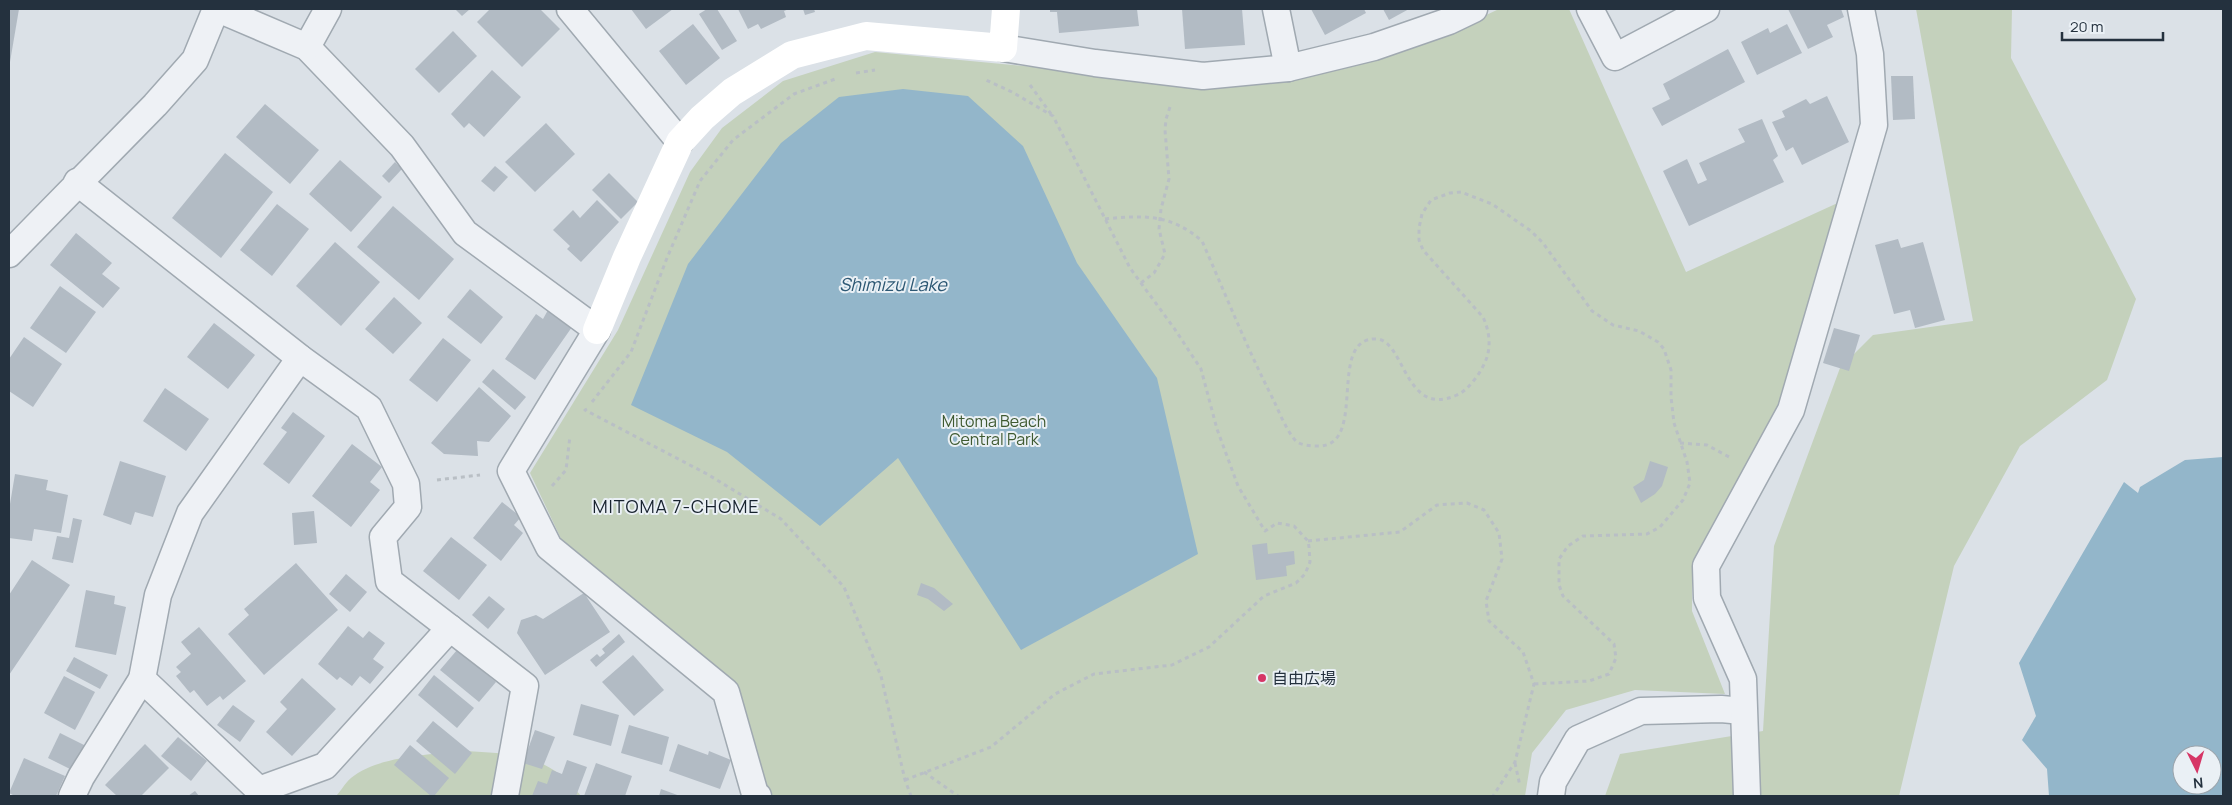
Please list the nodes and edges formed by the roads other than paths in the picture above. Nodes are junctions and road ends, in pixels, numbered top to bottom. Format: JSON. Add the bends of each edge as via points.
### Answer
{"nodes":[{"id":1,"x":217,"y":9,"type":"edge"},
{"id":2,"x":328,"y":9,"type":"edge"},
{"id":3,"x":570,"y":9,"type":"edge"},
{"id":4,"x":1006,"y":9,"type":"edge"},
{"id":5,"x":1276,"y":9,"type":"edge"},
{"id":6,"x":1474,"y":9,"type":"edge"},
{"id":7,"x":1590,"y":9,"type":"edge"},
{"id":8,"x":1706,"y":9,"type":"edge"},
{"id":9,"x":1861,"y":9,"type":"edge"},
{"id":10,"x":307,"y":47,"type":"junction"},
{"id":11,"x":1003,"y":48,"type":"junction"},
{"id":12,"x":1288,"y":68,"type":"junction"},
{"id":13,"x":680,"y":142,"type":"junction"},
{"id":14,"x":77,"y":182,"type":"junction"},
{"id":15,"x":9,"y":254,"type":"edge"},
{"id":16,"x":597,"y":330,"type":"junction"},
{"id":17,"x":300,"y":358,"type":"junction"},
{"id":18,"x":450,"y":628,"type":"junction"},
{"id":19,"x":142,"y":679,"type":"junction"},
{"id":20,"x":1743,"y":711,"type":"junction"},
{"id":21,"x":72,"y":796,"type":"edge"},
{"id":22,"x":505,"y":796,"type":"edge"},
{"id":23,"x":758,"y":796,"type":"edge"},
{"id":24,"x":1551,"y":796,"type":"edge"},
{"id":25,"x":1747,"y":796,"type":"edge"}],
"edges":[{"from":1,"to":10,"type":"street"},
{"from":1,"to":14,"type":"street","via":[[195,60],[155,105]]},
{"from":2,"to":10,"type":"street"},
{"from":3,"to":13,"type":"street"},
{"from":4,"to":11,"type":"street"},
{"from":5,"to":12,"type":"street"},
{"from":6,"to":12,"type":"street","via":[[1374,47]]},
{"from":7,"to":8,"type":"street","via":[[1615,57]]},
{"from":9,"to":20,"type":"street","via":[[1870,54],[1874,125],[1791,410],[1706,566],[1706,598],[1744,679]]},
{"from":10,"to":16,"type":"street","via":[[402,146],[465,233]]},
{"from":11,"to":12,"type":"street","via":[[1095,64],[1203,76]]},
{"from":11,"to":13,"type":"street","via":[[866,36],[792,55],[732,92]]},
{"from":13,"to":16,"type":"street"},
{"from":14,"to":15,"type":"street"},
{"from":14,"to":17,"type":"street"},
{"from":16,"to":23,"type":"street","via":[[511,471],[550,547],[726,692]]},
{"from":17,"to":18,"type":"street","via":[[369,408],[406,484],[408,507],[382,537],[389,581]]},
{"from":17,"to":19,"type":"street","via":[[190,513],[158,595]]},
{"from":18,"to":19,"type":"street","via":[[326,766],[259,790]]},
{"from":18,"to":22,"type":"street","via":[[525,686]]},
{"from":19,"to":21,"type":"street"},
{"from":20,"to":24,"type":"street","via":[[1641,711],[1578,739],[1553,782]]},
{"from":20,"to":25,"type":"street"}]}
